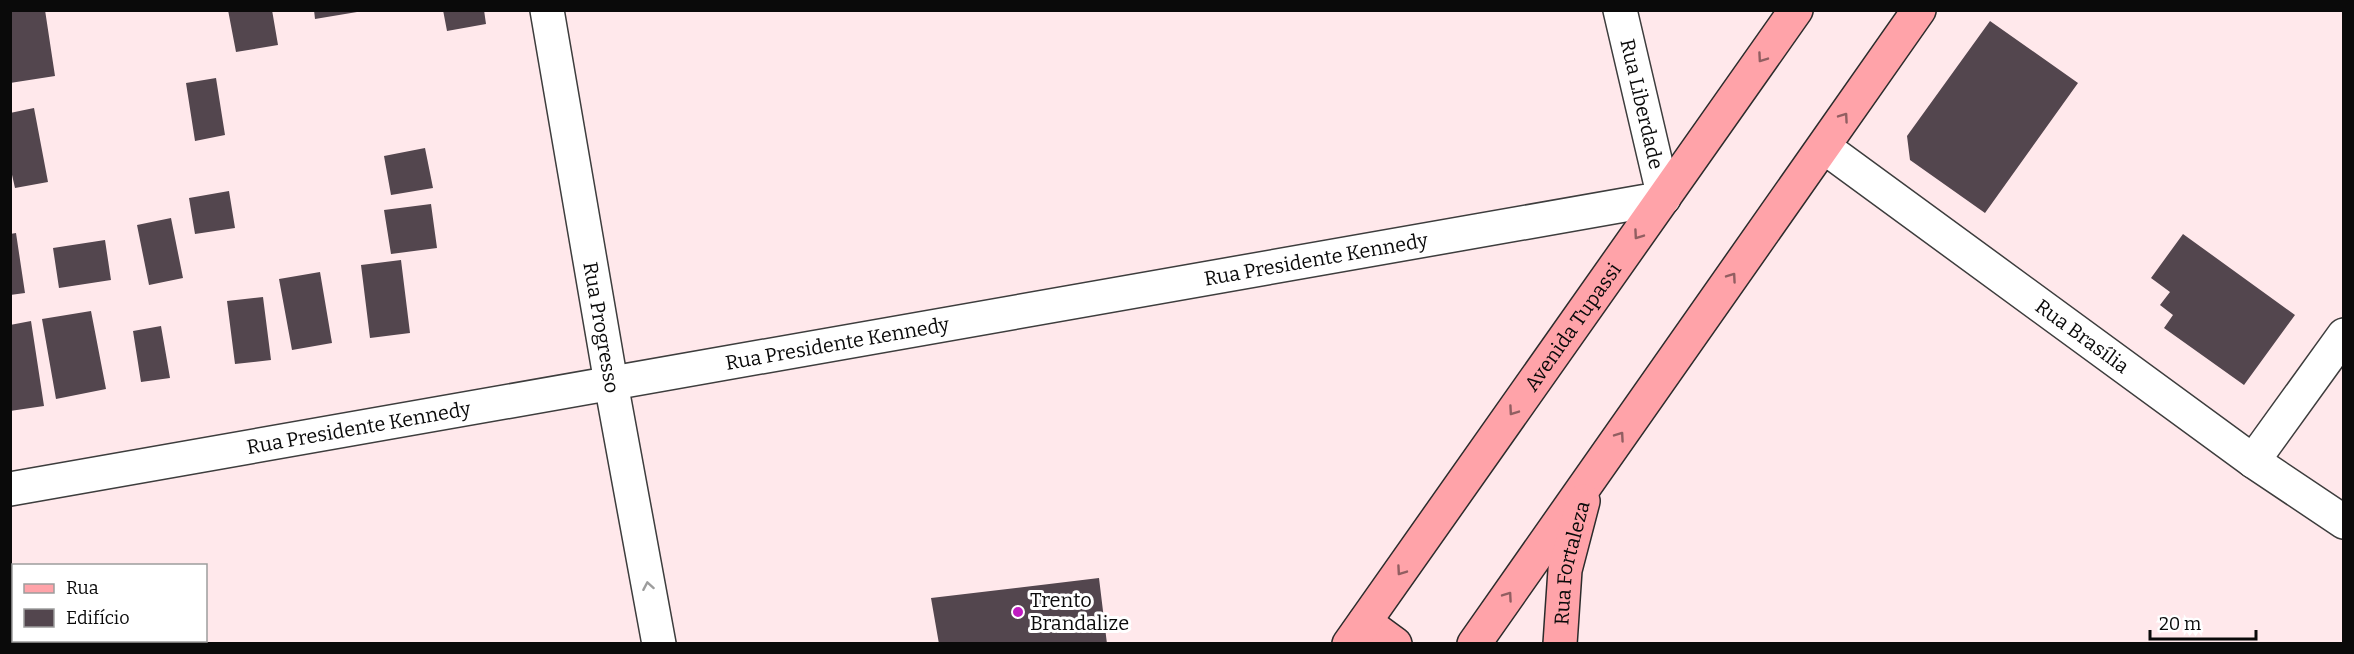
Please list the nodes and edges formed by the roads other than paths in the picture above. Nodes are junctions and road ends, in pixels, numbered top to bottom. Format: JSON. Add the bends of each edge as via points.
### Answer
{"nodes":[{"id":1,"x":547,"y":10,"type":"edge"},
{"id":2,"x":1620,"y":10,"type":"edge"},
{"id":3,"x":1796,"y":10,"type":"edge"},
{"id":4,"x":1920,"y":10,"type":"edge"},
{"id":5,"x":1824,"y":147,"type":"junction"},
{"id":6,"x":1664,"y":198,"type":"junction"},
{"id":7,"x":2343,"y":335,"type":"edge"},
{"id":8,"x":611,"y":383,"type":"junction"},
{"id":9,"x":2253,"y":460,"type":"junction"},
{"id":10,"x":1588,"y":481,"type":"junction"},
{"id":11,"x":10,"y":489,"type":"edge"},
{"id":12,"x":2343,"y":522,"type":"edge"},
{"id":13,"x":1357,"y":633,"type":"edge"},
{"id":14,"x":659,"y":644,"type":"edge"},
{"id":15,"x":1395,"y":644,"type":"edge"},
{"id":16,"x":1474,"y":644,"type":"edge"},
{"id":17,"x":1560,"y":644,"type":"edge"}],
"edges":[{"from":1,"to":8,"type":"street","name":"Rua Progresso"},
{"from":2,"to":6,"type":"street","name":"Rua Liberdade"},
{"from":3,"to":6,"type":"main road","name":"Avenida Tupassi","one_way":true},
{"from":5,"to":4,"type":"main road","one_way":true},
{"from":5,"to":9,"type":"street","name":"Rua Brasília"},
{"from":10,"to":5,"type":"main road","one_way":true},
{"from":6,"to":8,"type":"street","name":"Rua Presidente Kennedy"},
{"from":6,"to":13,"type":"main road","name":"Avenida Tupassi","one_way":true},
{"from":7,"to":9,"type":"street"},
{"from":8,"to":11,"type":"street","name":"Rua Presidente Kennedy"},
{"from":14,"to":8,"type":"street","name":"Rua Progresso","one_way":true},
{"from":9,"to":12,"type":"street","name":"Rua Brasília"},
{"from":16,"to":10,"type":"main road","one_way":true},
{"from":10,"to":17,"type":"main road","name":"Rua Fortaleza","via":[[1565,570]]},
{"from":13,"to":15,"type":"main road"}]}
